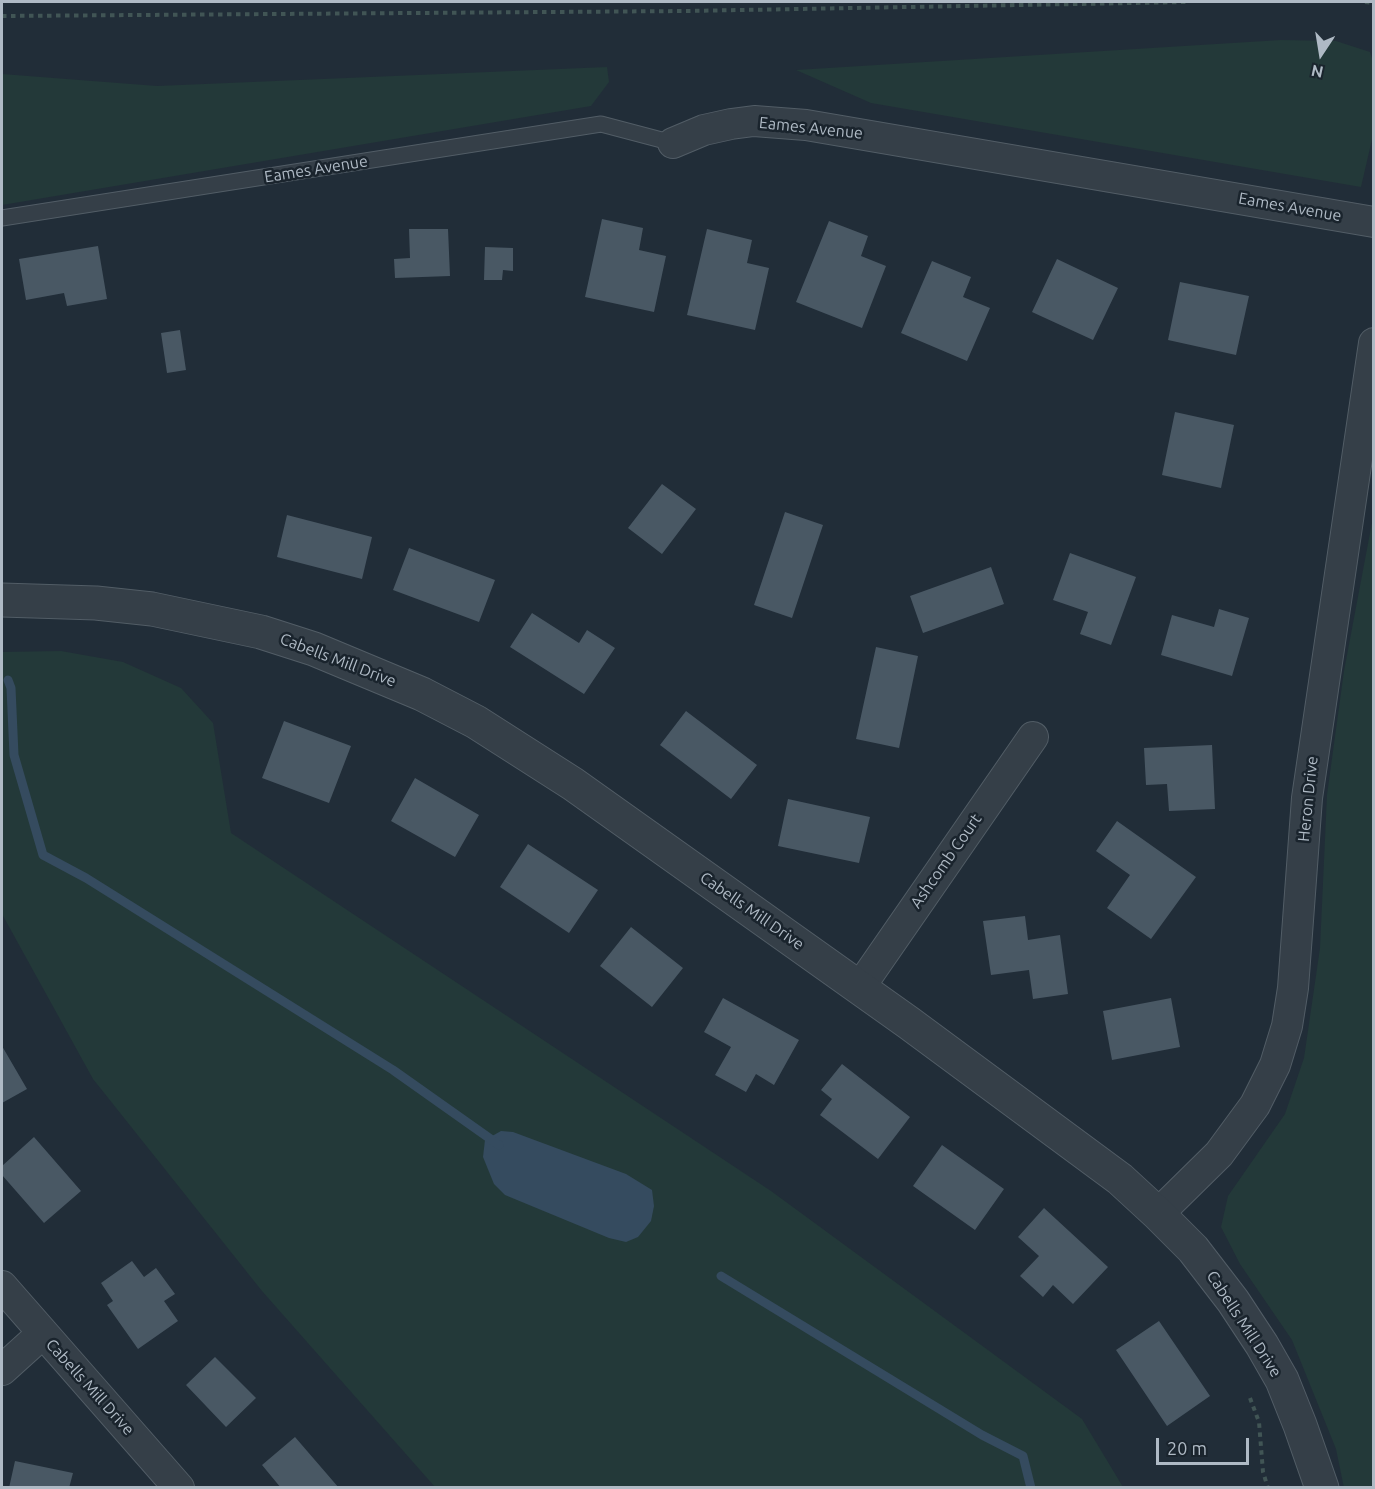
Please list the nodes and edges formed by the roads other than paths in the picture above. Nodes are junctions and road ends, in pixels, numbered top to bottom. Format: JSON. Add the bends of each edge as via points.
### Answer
{"nodes":[{"id":1,"x":673,"y":143,"type":"joint"},
{"id":2,"x":2,"y":218,"type":"edge"},
{"id":3,"x":1374,"y":222,"type":"edge"},
{"id":4,"x":1374,"y":343,"type":"edge"},
{"id":5,"x":2,"y":600,"type":"edge"},
{"id":6,"x":1033,"y":737,"type":"dead end"},
{"id":7,"x":860,"y":987,"type":"junction"},
{"id":8,"x":1158,"y":1214,"type":"junction"},
{"id":9,"x":2,"y":1286,"type":"edge"},
{"id":10,"x":43,"y":1333,"type":"junction"},
{"id":11,"x":2,"y":1370,"type":"edge"},
{"id":12,"x":179,"y":1488,"type":"edge"},
{"id":13,"x":1322,"y":1488,"type":"edge"}],
"edges":[{"from":1,"to":2,"type":"lane","name":"Eames Avenue","via":[[601,124]]},
{"from":1,"to":3,"type":"street","name":"Eames Avenue","via":[[704,130],[742,123],[806,125]]},
{"from":4,"to":8,"type":"street","name":"Heron Drive","via":[[1307,798],[1287,1026],[1275,1065],[1255,1105],[1219,1154]]},
{"from":5,"to":7,"type":"street","name":"Cabells Mill Drive","via":[[152,609],[261,632],[381,675],[476,722],[563,778]]},
{"from":6,"to":7,"type":"street","name":"Ashcomb Court"},
{"from":7,"to":8,"type":"street","name":"Cabells Mill Drive","via":[[1120,1179]]},
{"from":8,"to":13,"type":"street","name":"Cabells Mill Drive","via":[[1193,1249],[1262,1345],[1282,1380]]},
{"from":9,"to":10,"type":"street","name":"Cabells Mill Drive"},
{"from":10,"to":11,"type":"street"},
{"from":10,"to":12,"type":"street","name":"Cabells Mill Drive"}]}
